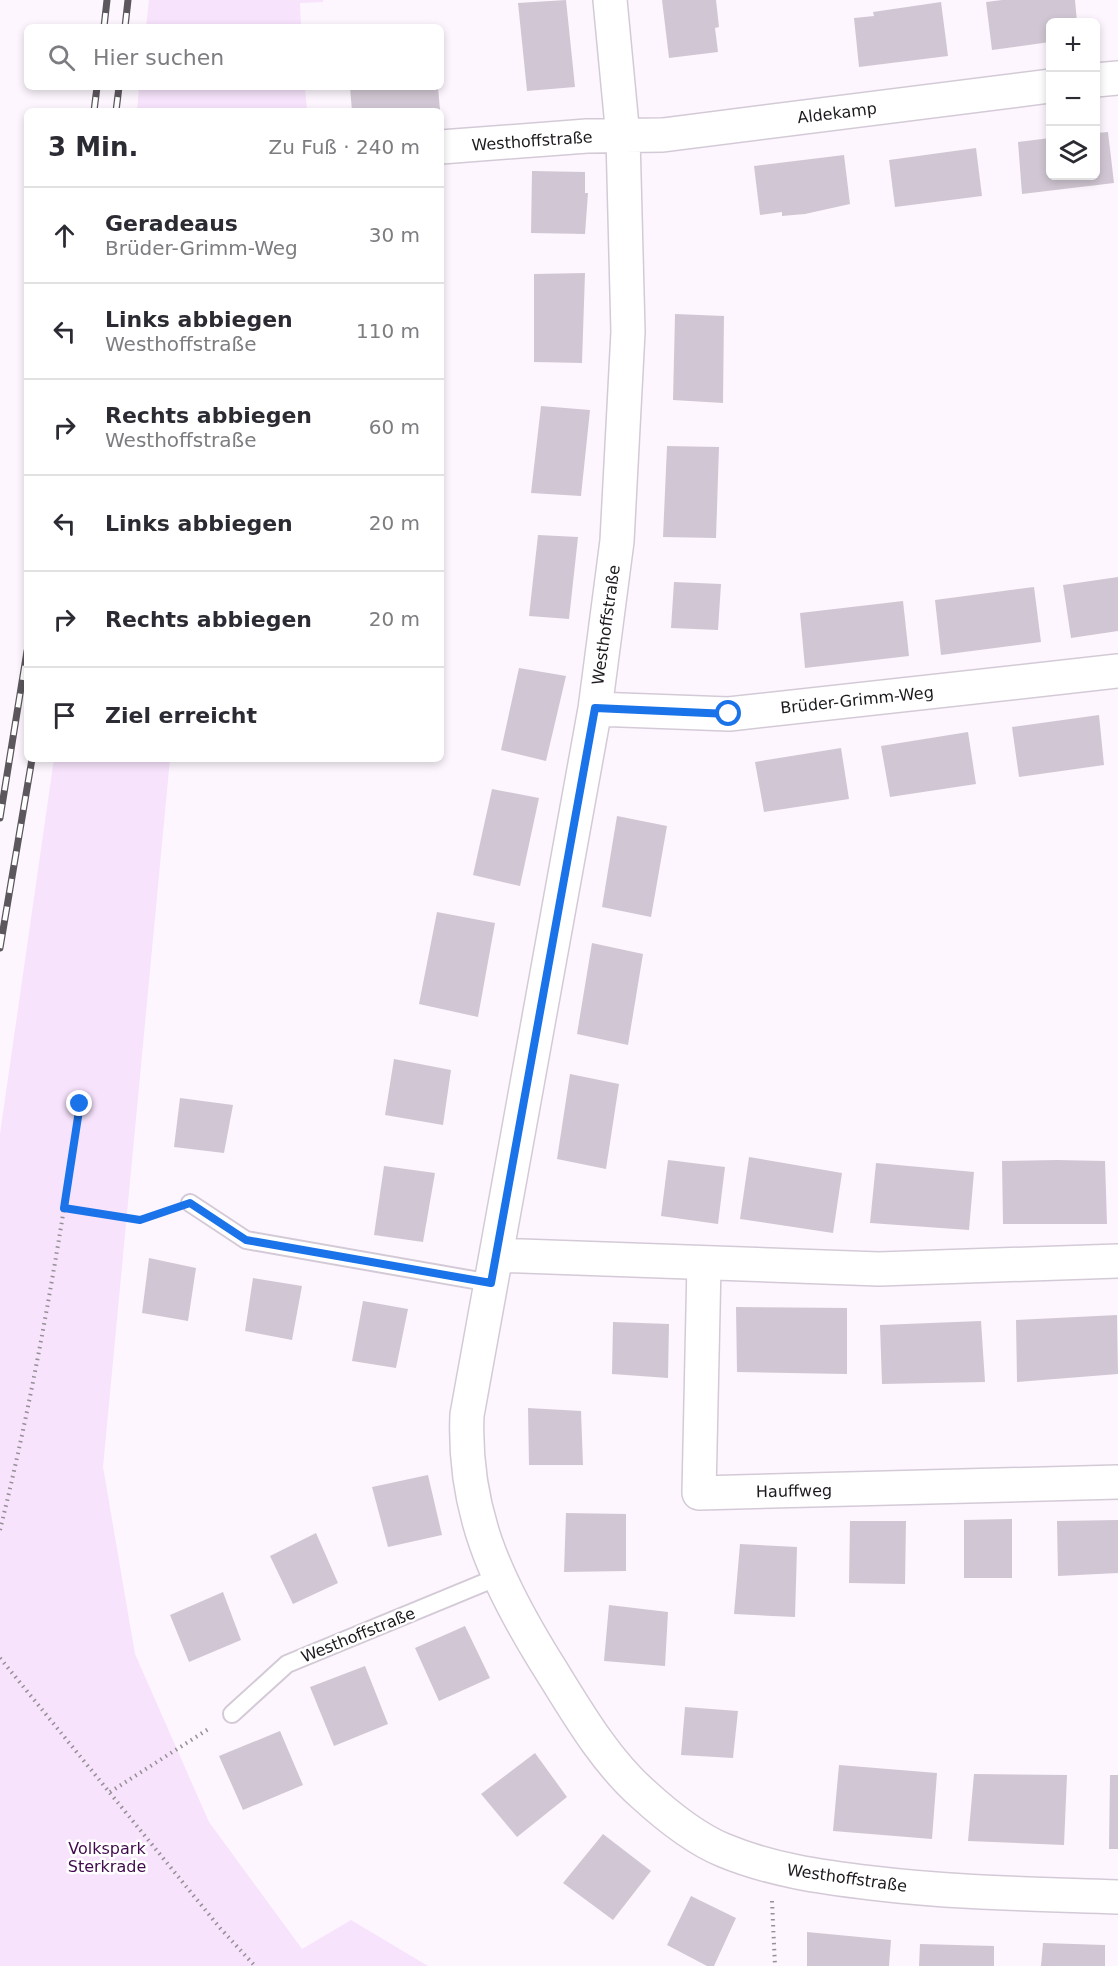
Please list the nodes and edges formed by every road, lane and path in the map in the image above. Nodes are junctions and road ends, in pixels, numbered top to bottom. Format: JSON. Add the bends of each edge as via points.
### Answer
{"nodes":[{"id":1,"x":610,"y":0,"type":"edge"},
{"id":2,"x":1118,"y":78,"type":"edge"},
{"id":3,"x":1100,"y":80,"type":"edge"},
{"id":4,"x":1046,"y":87,"type":"edge"},
{"id":5,"x":623,"y":137,"type":"junction"},
{"id":6,"x":444,"y":147,"type":"edge"},
{"id":7,"x":1118,"y":671,"type":"edge"},
{"id":8,"x":595,"y":708,"type":"junction"},
{"id":9,"x":80,"y":1104,"type":"dead end"},
{"id":10,"x":190,"y":1203,"type":"joint"},
{"id":11,"x":64,"y":1208,"type":"junction"},
{"id":12,"x":1118,"y":1261,"type":"edge"},
{"id":13,"x":704,"y":1264,"type":"junction"},
{"id":14,"x":493,"y":1269,"type":"junction"},
{"id":15,"x":1118,"y":1482,"type":"edge"},
{"id":16,"x":0,"y":1530,"type":"edge"},
{"id":17,"x":498,"y":1577,"type":"junction"},
{"id":18,"x":0,"y":1658,"type":"edge"},
{"id":19,"x":232,"y":1714,"type":"joint"},
{"id":20,"x":110,"y":1792,"type":"junction"},
{"id":21,"x":770,"y":1866,"type":"junction"},
{"id":22,"x":1118,"y":1897,"type":"edge"},
{"id":23,"x":255,"y":1966,"type":"edge"},
{"id":24,"x":775,"y":1966,"type":"edge"}],
"edges":[{"from":1,"to":5,"type":"street","name":"Westhoffstraße"},
{"from":2,"to":3,"type":"street"},
{"from":4,"to":5,"type":"street","name":"Aldekamp"},
{"from":5,"to":6,"type":"street","name":"Westhoffstraße"},
{"from":5,"to":8,"type":"street","name":"Westhoffstraße","via":[[628,332],[622,473]]},
{"from":7,"to":8,"type":"street","name":"Brüder-Grimm-Weg","via":[[729,714]]},
{"from":8,"to":14,"type":"street","name":"Westhoffstraße"},
{"from":9,"to":11,"type":"path"},
{"from":10,"to":11,"type":"path","via":[[140,1220]]},
{"from":10,"to":14,"type":"lane","via":[[246,1240]]},
{"from":11,"to":16,"type":"path","via":[[18,1459]]},
{"from":12,"to":13,"type":"street","via":[[879,1269]]},
{"from":13,"to":14,"type":"street"},
{"from":13,"to":15,"type":"street","name":"Hauffweg","via":[[699,1493]]},
{"from":14,"to":17,"type":"street","name":"Westhoffstraße","via":[[465,1444],[479,1523]]},
{"from":17,"to":19,"type":"lane","name":"Westhoffstraße","via":[[287,1664]]},
{"from":17,"to":21,"type":"street","name":"Westhoffstraße","via":[[588,1728],[641,1793],[720,1849]]},
{"from":18,"to":20,"type":"path"},
{"from":19,"to":20,"type":"path"},
{"from":20,"to":23,"type":"path"},
{"from":21,"to":22,"type":"street","name":"Westhoffstraße","via":[[900,1886]]},
{"from":21,"to":24,"type":"path"}]}
